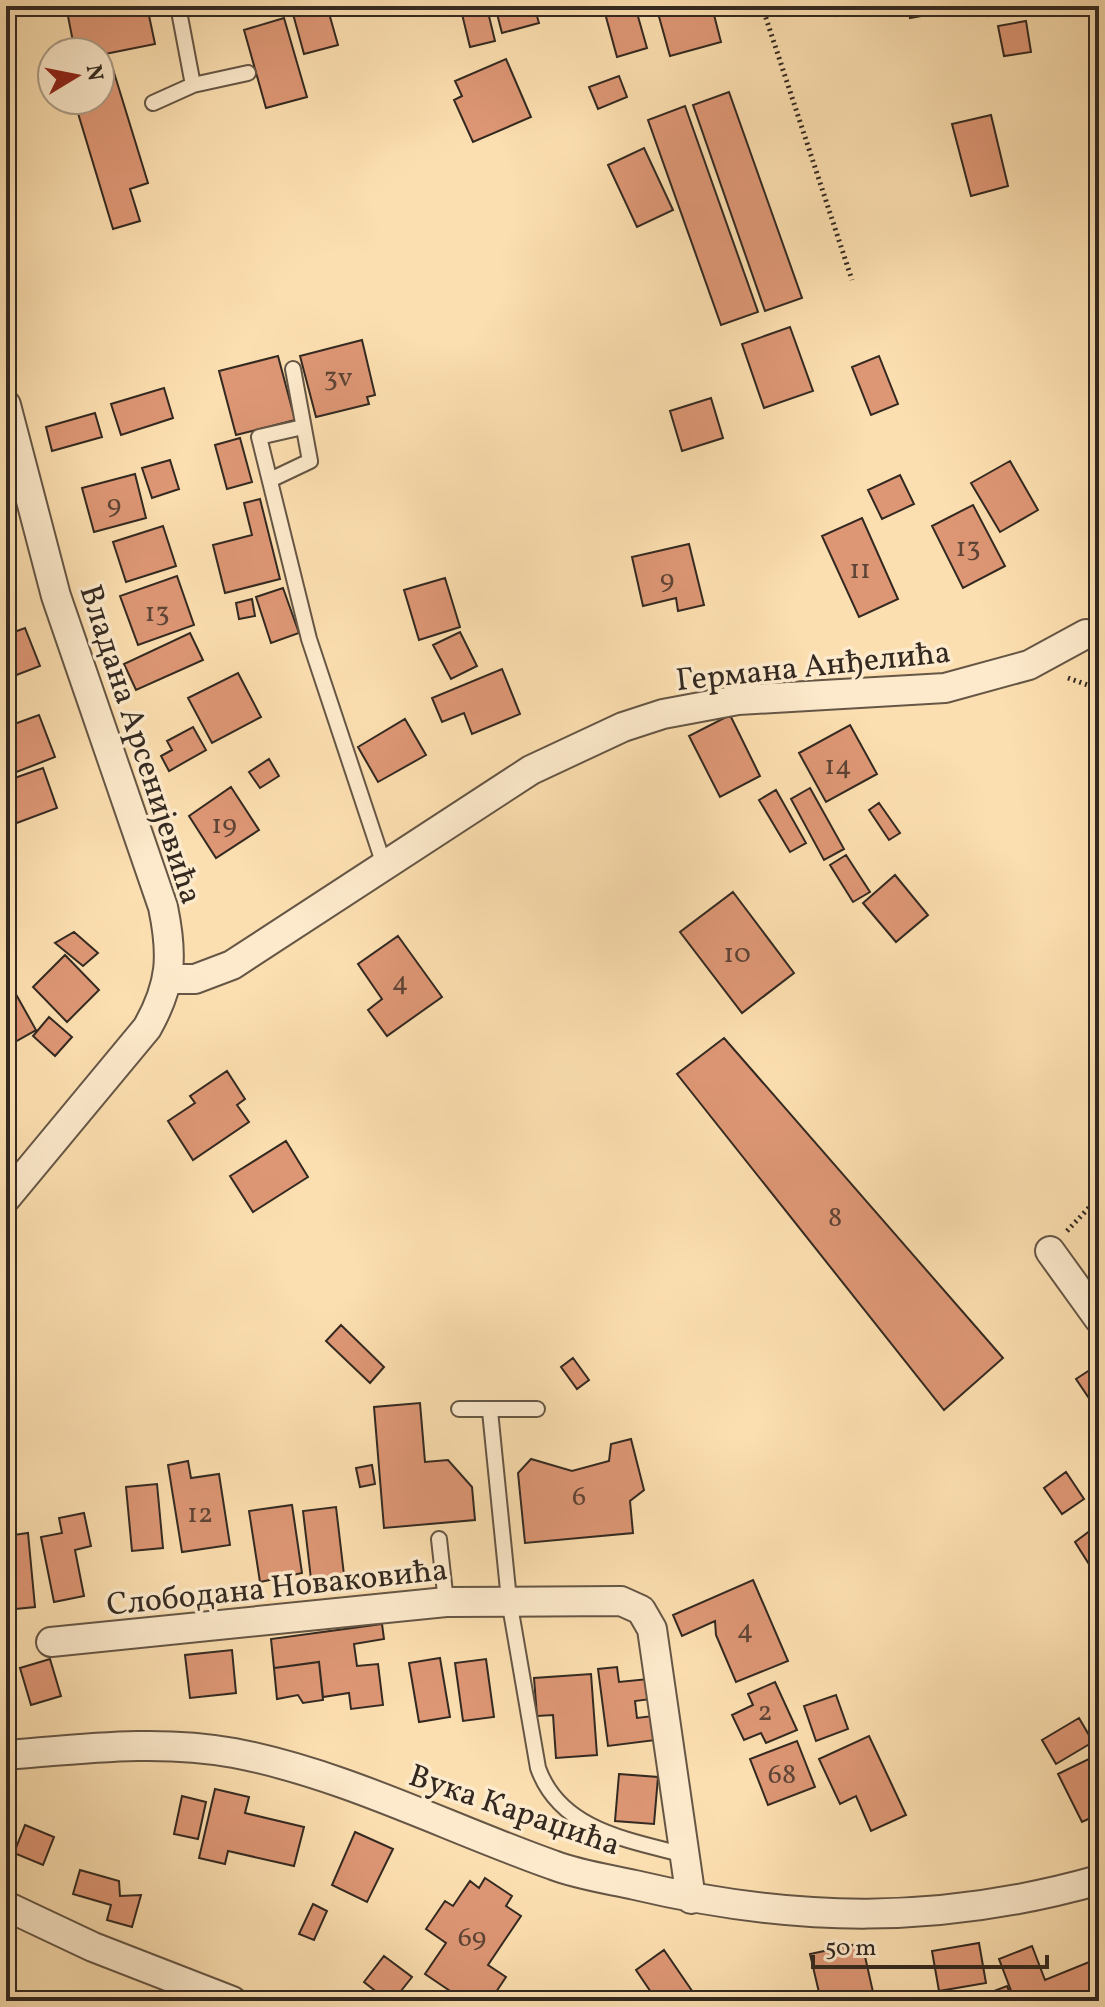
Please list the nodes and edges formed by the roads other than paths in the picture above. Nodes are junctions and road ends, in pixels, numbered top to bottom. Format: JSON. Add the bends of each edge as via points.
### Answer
{"nodes":[{"id":1,"x":178,"y":6,"type":"edge"},
{"id":2,"x":248,"y":73,"type":"dead end"},
{"id":3,"x":193,"y":85,"type":"junction"},
{"id":4,"x":153,"y":103,"type":"dead end"},
{"id":5,"x":293,"y":369,"type":"dead end"},
{"id":6,"x":6,"y":405,"type":"edge"},
{"id":7,"x":303,"y":427,"type":"junction"},
{"id":8,"x":270,"y":480,"type":"junction"},
{"id":9,"x":1086,"y":634,"type":"dead end"},
{"id":10,"x":384,"y":865,"type":"junction"},
{"id":11,"x":168,"y":979,"type":"junction"},
{"id":12,"x":6,"y":1198,"type":"edge"},
{"id":13,"x":1050,"y":1251,"type":"road end"},
{"id":14,"x":1099,"y":1319,"type":"edge"},
{"id":15,"x":459,"y":1409,"type":"dead end"},
{"id":16,"x":537,"y":1409,"type":"dead end"},
{"id":17,"x":490,"y":1411,"type":"junction"},
{"id":18,"x":439,"y":1539,"type":"dead end"},
{"id":19,"x":509,"y":1600,"type":"junction"},
{"id":20,"x":446,"y":1602,"type":"junction"},
{"id":21,"x":51,"y":1642,"type":"dead end"},
{"id":22,"x":6,"y":1755,"type":"edge"},
{"id":23,"x":685,"y":1855,"type":"junction"},
{"id":24,"x":1099,"y":1880,"type":"edge"},
{"id":25,"x":691,"y":1899,"type":"junction"},
{"id":26,"x":6,"y":1906,"type":"edge"},
{"id":27,"x":232,"y":2001,"type":"edge"}],
"edges":[{"from":1,"to":3,"type":"lane"},
{"from":2,"to":3,"type":"lane"},
{"from":3,"to":4,"type":"lane"},
{"from":5,"to":7,"type":"lane"},
{"from":6,"to":11,"type":"street","name":"Владана Арсенијевића","via":[[56,596],[163,907],[171,942]]},
{"from":7,"to":8,"type":"lane","via":[[310,461]]},
{"from":7,"to":8,"type":"lane","via":[[259,437]]},
{"from":8,"to":10,"type":"lane","via":[[309,639]]},
{"from":9,"to":10,"type":"street","name":"Германа Анђелића","via":[[1029,665],[945,688],[738,700],[623,727],[531,770]]},
{"from":10,"to":11,"type":"street","name":"Германа Анђелића","via":[[232,965],[195,979]]},
{"from":11,"to":12,"type":"street","name":"Владана Арсенијевића","via":[[147,1028]]},
{"from":13,"to":14,"type":"street"},
{"from":15,"to":17,"type":"lane"},
{"from":16,"to":17,"type":"lane"},
{"from":17,"to":19,"type":"lane"},
{"from":18,"to":20,"type":"lane"},
{"from":19,"to":20,"type":"street","name":"Слободана Новаковића"},
{"from":19,"to":23,"type":"lane","via":[[538,1768],[550,1796],[575,1818],[612,1835]]},
{"from":19,"to":23,"type":"street","name":"Слободана Новаковића","via":[[621,1601],[641,1610],[652,1629]]},
{"from":20,"to":21,"type":"street","name":"Слободана Новаковића"},
{"from":22,"to":25,"type":"street","name":"Вука Караџића","via":[[167,1744],[236,1754],[321,1777],[556,1867]]},
{"from":23,"to":25,"type":"street","name":"Слободана Новаковића"},
{"from":24,"to":25,"type":"street","name":"Вука Караџића","via":[[1028,1900],[899,1915],[785,1913]]},
{"from":26,"to":27,"type":"street","via":[[93,1947]]}]}
